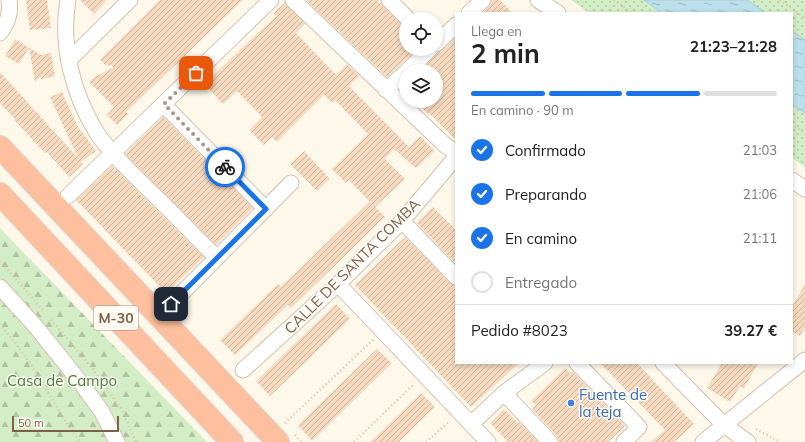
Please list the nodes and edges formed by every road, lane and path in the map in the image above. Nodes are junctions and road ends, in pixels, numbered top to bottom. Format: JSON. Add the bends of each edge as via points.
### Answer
{"nodes":[{"id":1,"x":9,"y":0,"type":"edge"},
{"id":2,"x":68,"y":0,"type":"edge"},
{"id":3,"x":130,"y":0,"type":"edge"},
{"id":4,"x":271,"y":0,"type":"edge"},
{"id":5,"x":293,"y":0,"type":"edge"},
{"id":6,"x":389,"y":0,"type":"edge"},
{"id":7,"x":483,"y":0,"type":"edge"},
{"id":8,"x":538,"y":0,"type":"edge"},
{"id":9,"x":614,"y":0,"type":"edge"},
{"id":10,"x":780,"y":0,"type":"edge"},
{"id":11,"x":401,"y":12,"type":"edge"},
{"id":12,"x":470,"y":12,"type":"edge"},
{"id":13,"x":556,"y":12,"type":"edge"},
{"id":14,"x":631,"y":12,"type":"edge"},
{"id":15,"x":805,"y":18,"type":"edge"},
{"id":16,"x":455,"y":26,"type":"edge"},
{"id":17,"x":0,"y":32,"type":"edge"},
{"id":18,"x":443,"y":37,"type":"edge"},
{"id":19,"x":422,"y":56,"type":"edge"},
{"id":20,"x":69,"y":60,"type":"junction"},
{"id":21,"x":414,"y":64,"type":"edge"},
{"id":22,"x":399,"y":78,"type":"edge"},
{"id":23,"x":386,"y":90,"type":"junction"},
{"id":24,"x":164,"y":104,"type":"junction"},
{"id":25,"x":793,"y":125,"type":"edge"},
{"id":26,"x":805,"y":134,"type":"edge"},
{"id":27,"x":0,"y":147,"type":"edge"},
{"id":28,"x":455,"y":151,"type":"edge"},
{"id":29,"x":113,"y":154,"type":"junction"},
{"id":30,"x":455,"y":158,"type":"edge"},
{"id":31,"x":793,"y":181,"type":"edge"},
{"id":32,"x":291,"y":183,"type":"dead end"},
{"id":33,"x":805,"y":189,"type":"edge"},
{"id":34,"x":0,"y":194,"type":"edge"},
{"id":35,"x":68,"y":196,"type":"dead end"},
{"id":36,"x":266,"y":209,"type":"junction"},
{"id":37,"x":402,"y":221,"type":"junction"},
{"id":38,"x":217,"y":258,"type":"junction"},
{"id":39,"x":455,"y":276,"type":"edge"},
{"id":40,"x":338,"y":284,"type":"junction"},
{"id":41,"x":0,"y":287,"type":"edge"},
{"id":42,"x":171,"y":304,"type":"dead end"},
{"id":43,"x":0,"y":324,"type":"edge"},
{"id":44,"x":383,"y":331,"type":"junction"},
{"id":45,"x":805,"y":360,"type":"edge"},
{"id":46,"x":541,"y":364,"type":"edge"},
{"id":47,"x":578,"y":364,"type":"edge"},
{"id":48,"x":664,"y":364,"type":"edge"},
{"id":49,"x":243,"y":370,"type":"dead end"},
{"id":50,"x":424,"y":374,"type":"junction"},
{"id":51,"x":504,"y":393,"type":"junction"},
{"id":52,"x":459,"y":412,"type":"junction"},
{"id":53,"x":471,"y":424,"type":"junction"},
{"id":54,"x":724,"y":425,"type":"junction"},
{"id":55,"x":755,"y":428,"type":"dead end"},
{"id":56,"x":281,"y":433,"type":"edge"},
{"id":57,"x":80,"y":442,"type":"edge"},
{"id":58,"x":117,"y":442,"type":"edge"},
{"id":59,"x":232,"y":442,"type":"edge"},
{"id":60,"x":354,"y":442,"type":"edge"},
{"id":61,"x":426,"y":442,"type":"edge"},
{"id":62,"x":488,"y":442,"type":"edge"},
{"id":63,"x":550,"y":442,"type":"edge"},
{"id":64,"x":624,"y":442,"type":"edge"},
{"id":65,"x":703,"y":442,"type":"edge"},
{"id":66,"x":748,"y":442,"type":"edge"},
{"id":67,"x":780,"y":442,"type":"edge"}],
"edges":[{"from":1,"to":17,"type":"street","via":[[9,16]]},
{"from":2,"to":20,"type":"street","via":[[66,33]]},
{"from":3,"to":20,"type":"street"},
{"from":4,"to":24,"type":"street"},
{"from":5,"to":23,"type":"street"},
{"from":6,"to":11,"type":"street"},
{"from":7,"to":12,"type":"street"},
{"from":8,"to":13,"type":"street"},
{"from":9,"to":14,"type":"path"},
{"from":10,"to":15,"type":"path"},
{"from":16,"to":18,"type":"street"},
{"from":19,"to":21,"type":"street"},
{"from":20,"to":29,"type":"street","via":[[87,116]]},
{"from":22,"to":23,"type":"street"},
{"from":23,"to":28,"type":"street"},
{"from":24,"to":29,"type":"street"},
{"from":24,"to":36,"type":"street"},
{"from":25,"to":26,"type":"path"},
{"from":27,"to":56,"type":"highway","number":"M-30"},
{"from":29,"to":35,"type":"street"},
{"from":29,"to":38,"type":"street"},
{"from":30,"to":37,"type":"street","name":"CALLE DE SANTA COMBA"},
{"from":31,"to":33,"type":"street"},
{"from":32,"to":36,"type":"street"},
{"from":34,"to":59,"type":"highway","number":"M-30"},
{"from":36,"to":38,"type":"street"},
{"from":37,"to":39,"type":"street"},
{"from":37,"to":40,"type":"street","name":"CALLE DE SANTA COMBA"},
{"from":38,"to":42,"type":"street"},
{"from":40,"to":44,"type":"street"},
{"from":40,"to":49,"type":"street","name":"CALLE DE SANTA COMBA"},
{"from":41,"to":58,"type":"street","via":[[81,383],[102,412]]},
{"from":43,"to":57,"type":"path","via":[[37,373],[65,422]]},
{"from":44,"to":50,"type":"street"},
{"from":44,"to":56,"type":"path"},
{"from":45,"to":54,"type":"street"},
{"from":46,"to":51,"type":"street"},
{"from":47,"to":64,"type":"street","via":[[640,427]]},
{"from":48,"to":54,"type":"street"},
{"from":50,"to":52,"type":"street"},
{"from":50,"to":60,"type":"path"},
{"from":51,"to":53,"type":"street"},
{"from":51,"to":63,"type":"street"},
{"from":52,"to":53,"type":"street"},
{"from":52,"to":61,"type":"path"},
{"from":53,"to":62,"type":"street"},
{"from":54,"to":65,"type":"street"},
{"from":54,"to":66,"type":"street"},
{"from":55,"to":67,"type":"path"}]}
